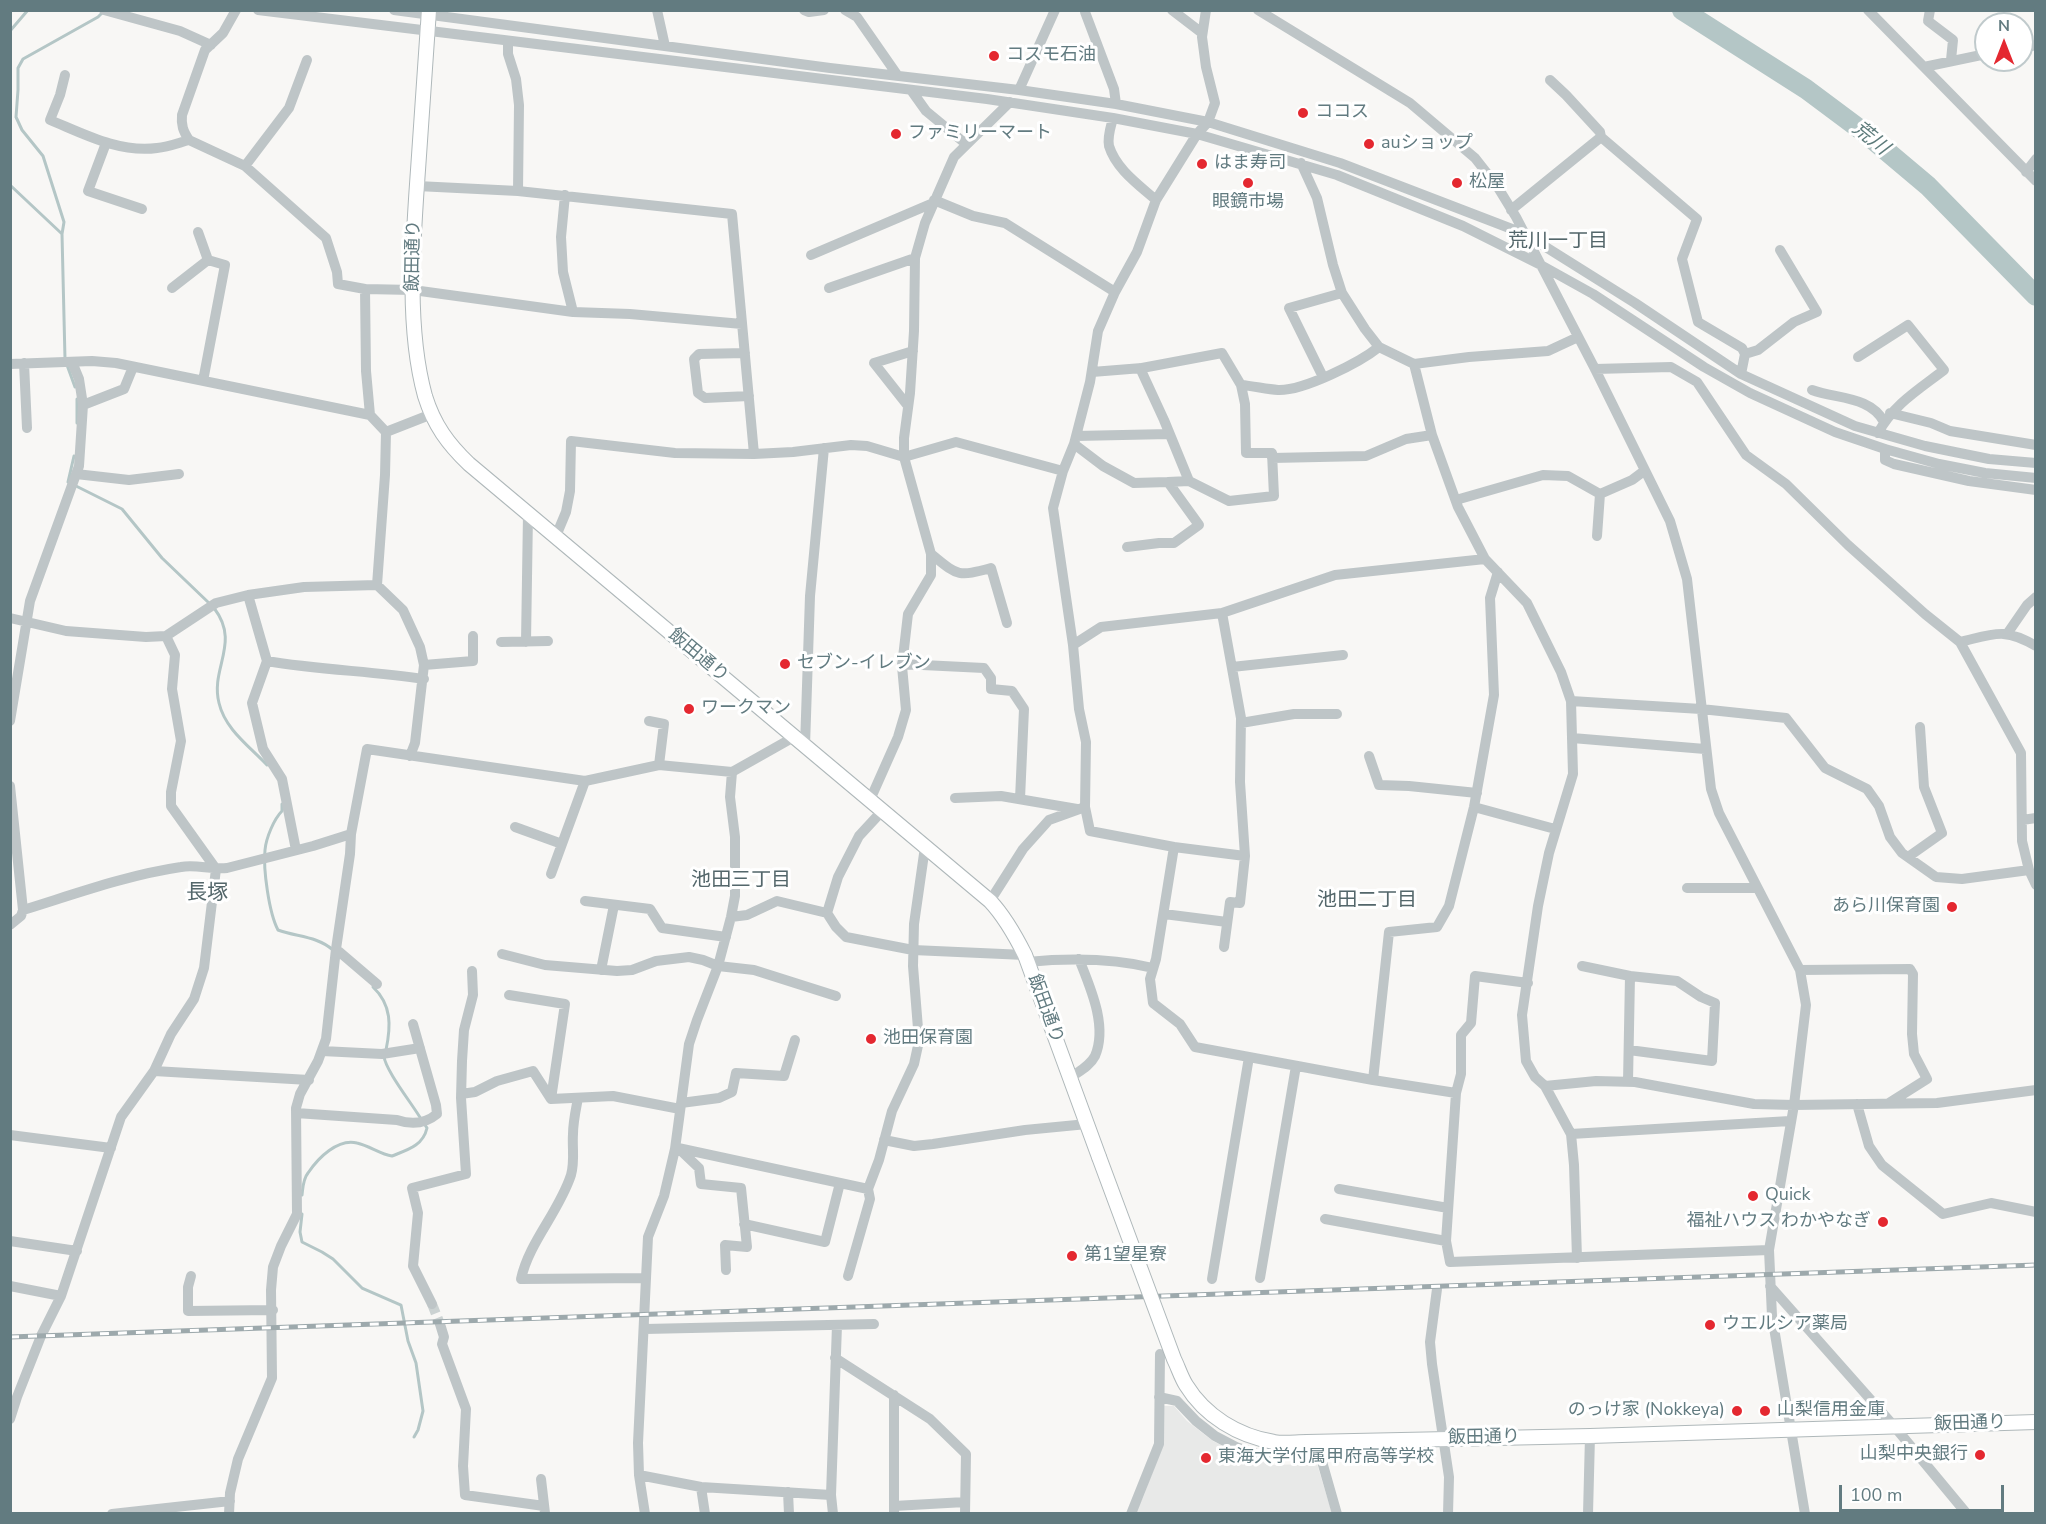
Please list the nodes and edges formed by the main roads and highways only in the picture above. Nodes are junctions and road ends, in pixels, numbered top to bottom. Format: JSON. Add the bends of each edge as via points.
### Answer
{"nodes":[{"id":1,"x":429,"y":12,"type":"edge"},
{"id":2,"x":2036,"y":1422,"type":"edge"}],
"edges":[{"from":1,"to":2,"type":"main road","name":"飯田通り","bridge":true,"via":[[413,290],[421,378],[432,414],[450,446],[990,901],[1013,930],[1170,1348],[1186,1385],[1212,1414],[1254,1438],[1314,1447],[1444,1439]]}]}
